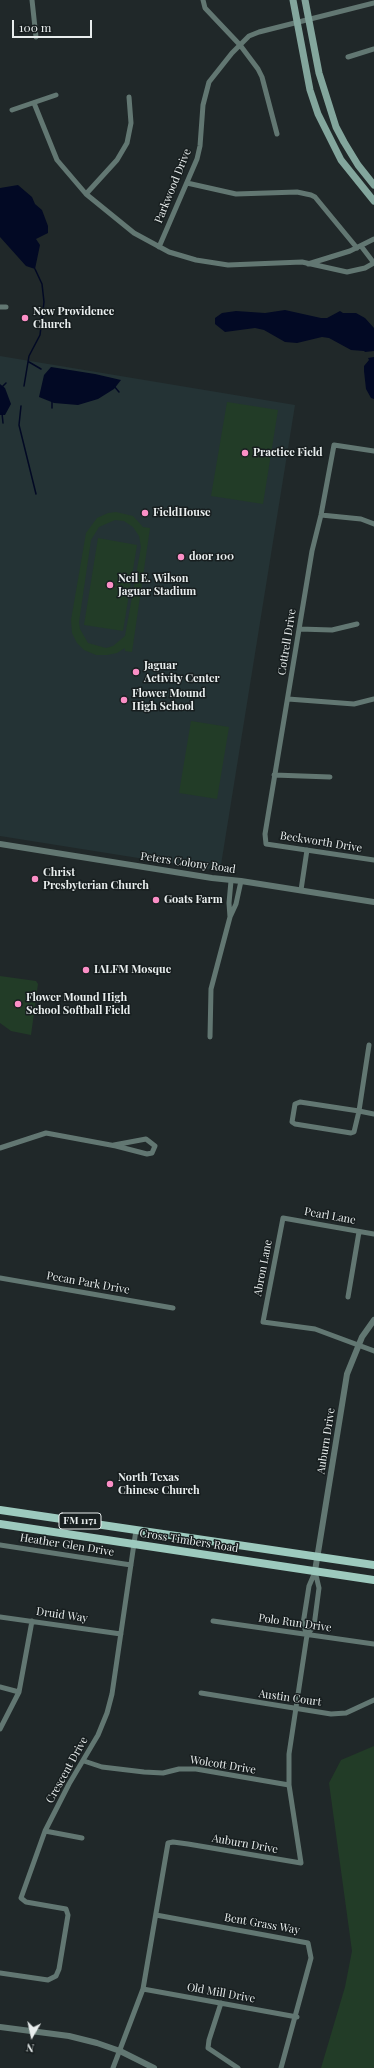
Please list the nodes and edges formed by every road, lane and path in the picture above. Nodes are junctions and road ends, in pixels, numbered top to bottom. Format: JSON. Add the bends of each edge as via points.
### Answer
{"nodes":[{"id":1,"x":32,"y":0,"type":"edge"},
{"id":2,"x":203,"y":0,"type":"edge"},
{"id":3,"x":293,"y":0,"type":"edge"},
{"id":4,"x":305,"y":0,"type":"edge"},
{"id":5,"x":374,"y":3,"type":"edge"},
{"id":6,"x":310,"y":19,"type":"junction"},
{"id":7,"x":299,"y":22,"type":"junction"},
{"id":8,"x":36,"y":37,"type":"dead end"},
{"id":9,"x":240,"y":45,"type":"junction"},
{"id":10,"x":374,"y":49,"type":"edge"},
{"id":11,"x":348,"y":57,"type":"dead end"},
{"id":12,"x":56,"y":95,"type":"dead end"},
{"id":13,"x":129,"y":97,"type":"dead end"},
{"id":14,"x":34,"y":103,"type":"junction"},
{"id":15,"x":12,"y":110,"type":"dead end"},
{"id":16,"x":277,"y":134,"type":"dead end"},
{"id":17,"x":187,"y":183,"type":"junction"},
{"id":18,"x":374,"y":185,"type":"edge"},
{"id":19,"x":86,"y":194,"type":"junction"},
{"id":20,"x":374,"y":201,"type":"edge"},
{"id":21,"x":374,"y":239,"type":"edge"},
{"id":22,"x":159,"y":247,"type":"junction"},
{"id":23,"x":359,"y":247,"type":"junction"},
{"id":24,"x":374,"y":263,"type":"edge"},
{"id":25,"x":307,"y":264,"type":"junction"},
{"id":26,"x":0,"y":307,"type":"edge"},
{"id":27,"x":6,"y":307,"type":"dead end"},
{"id":28,"x":374,"y":451,"type":"edge"},
{"id":29,"x":321,"y":515,"type":"junction"},
{"id":30,"x":374,"y":524,"type":"edge"},
{"id":31,"x":357,"y":624,"type":"dead end"},
{"id":32,"x":299,"y":629,"type":"junction"},
{"id":33,"x":288,"y":699,"type":"junction"},
{"id":34,"x":374,"y":699,"type":"edge"},
{"id":35,"x":274,"y":775,"type":"junction"},
{"id":36,"x":330,"y":777,"type":"dead end"},
{"id":37,"x":0,"y":844,"type":"edge"},
{"id":38,"x":266,"y":844,"type":"joint"},
{"id":39,"x":307,"y":850,"type":"junction"},
{"id":40,"x":374,"y":860,"type":"edge"},
{"id":41,"x":231,"y":881,"type":"junction"},
{"id":42,"x":241,"y":881,"type":"junction"},
{"id":43,"x":301,"y":890,"type":"junction"},
{"id":44,"x":374,"y":902,"type":"edge"},
{"id":45,"x":230,"y":917,"type":"junction"},
{"id":46,"x":210,"y":1037,"type":"dead end"},
{"id":47,"x":369,"y":1045,"type":"dead end"},
{"id":48,"x":358,"y":1111,"type":"junction"},
{"id":49,"x":374,"y":1114,"type":"edge"},
{"id":50,"x":114,"y":1145,"type":"junction"},
{"id":51,"x":0,"y":1148,"type":"edge"},
{"id":52,"x":283,"y":1218,"type":"joint"},
{"id":53,"x":359,"y":1232,"type":"junction"},
{"id":54,"x":374,"y":1234,"type":"edge"},
{"id":55,"x":0,"y":1278,"type":"edge"},
{"id":56,"x":348,"y":1297,"type":"dead end"},
{"id":57,"x":173,"y":1308,"type":"dead end"},
{"id":58,"x":374,"y":1320,"type":"edge"},
{"id":59,"x":358,"y":1346,"type":"junction"},
{"id":60,"x":374,"y":1351,"type":"edge"},
{"id":61,"x":0,"y":1510,"type":"edge"},
{"id":62,"x":0,"y":1524,"type":"edge"},
{"id":63,"x":136,"y":1530,"type":"junction"},
{"id":64,"x":134,"y":1543,"type":"junction"},
{"id":65,"x":0,"y":1545,"type":"edge"},
{"id":66,"x":317,"y":1557,"type":"junction"},
{"id":67,"x":374,"y":1565,"type":"edge"},
{"id":68,"x":131,"y":1566,"type":"junction"},
{"id":69,"x":315,"y":1571,"type":"junction"},
{"id":70,"x":374,"y":1580,"type":"edge"},
{"id":71,"x":0,"y":1617,"type":"edge"},
{"id":72,"x":32,"y":1621,"type":"junction"},
{"id":73,"x":213,"y":1621,"type":"dead end"},
{"id":74,"x":121,"y":1634,"type":"junction"},
{"id":75,"x":308,"y":1635,"type":"junction"},
{"id":76,"x":374,"y":1644,"type":"edge"},
{"id":77,"x":0,"y":1687,"type":"edge"},
{"id":78,"x":19,"y":1692,"type":"junction"},
{"id":79,"x":201,"y":1693,"type":"dead end"},
{"id":80,"x":374,"y":1700,"type":"edge"},
{"id":81,"x":295,"y":1709,"type":"junction"},
{"id":82,"x":0,"y":1729,"type":"edge"},
{"id":83,"x":84,"y":1761,"type":"junction"},
{"id":84,"x":289,"y":1785,"type":"junction"},
{"id":85,"x":45,"y":1831,"type":"junction"},
{"id":86,"x":82,"y":1838,"type":"dead end"},
{"id":87,"x":156,"y":1915,"type":"junction"},
{"id":88,"x":0,"y":1973,"type":"edge"},
{"id":89,"x":143,"y":1989,"type":"junction"},
{"id":90,"x":222,"y":2003,"type":"junction"},
{"id":91,"x":296,"y":2017,"type":"junction"},
{"id":92,"x":0,"y":2026,"type":"edge"},
{"id":93,"x":120,"y":2051,"type":"junction"},
{"id":94,"x":113,"y":2068,"type":"edge"},
{"id":95,"x":154,"y":2068,"type":"edge"},
{"id":96,"x":238,"y":2068,"type":"edge"},
{"id":97,"x":281,"y":2068,"type":"edge"}],
"edges":[{"from":1,"to":8,"type":"street"},
{"from":2,"to":9,"type":"street","via":[[205,8]]},
{"from":3,"to":7,"type":"main road"},
{"from":4,"to":6,"type":"main road"},
{"from":5,"to":6,"type":"street","name":"Parkwood Drive"},
{"from":6,"to":7,"type":"street","name":"Parkwood Drive"},
{"from":6,"to":18,"type":"main road","via":[[319,73],[336,127],[358,165]]},
{"from":7,"to":9,"type":"street","name":"Parkwood Drive","via":[[259,32],[249,36]]},
{"from":7,"to":20,"type":"main road","via":[[310,90],[318,114],[341,160]]},
{"from":9,"to":16,"type":"street","via":[[262,77]]},
{"from":9,"to":17,"type":"street","name":"Parkwood Drive","via":[[209,82],[203,105],[200,146]]},
{"from":10,"to":11,"type":"street"},
{"from":12,"to":14,"type":"street"},
{"from":13,"to":19,"type":"street","via":[[131,123],[127,143],[117,160]]},
{"from":14,"to":15,"type":"street"},
{"from":14,"to":19,"type":"street","via":[[57,160]]},
{"from":17,"to":22,"type":"street","name":"Parkwood Drive"},
{"from":17,"to":23,"type":"street","via":[[236,194],[297,192],[311,195]]},
{"from":19,"to":22,"type":"street","via":[[123,226]]},
{"from":21,"to":23,"type":"street"},
{"from":22,"to":25,"type":"street","via":[[184,257],[228,265],[302,262]]},
{"from":23,"to":24,"type":"street"},
{"from":23,"to":25,"type":"street"},
{"from":24,"to":25,"type":"street","via":[[347,272]]},
{"from":26,"to":27,"type":"street"},
{"from":28,"to":29,"type":"street","name":"Cottrell Drive","via":[[334,445]]},
{"from":29,"to":30,"type":"street","via":[[361,519]]},
{"from":29,"to":32,"type":"street","name":"Cottrell Drive","via":[[312,551]]},
{"from":31,"to":32,"type":"street","via":[[332,630]]},
{"from":32,"to":33,"type":"street","name":"Cottrell Drive"},
{"from":33,"to":34,"type":"street","via":[[354,704]]},
{"from":33,"to":35,"type":"street","name":"Cottrell Drive"},
{"from":35,"to":36,"type":"street"},
{"from":35,"to":38,"type":"street","name":"Cottrell Drive","via":[[265,834]]},
{"from":37,"to":41,"type":"street","name":"Peters Colony Road"},
{"from":38,"to":39,"type":"street","name":"Beckworth Drive"},
{"from":39,"to":40,"type":"street","name":"Beckworth Drive"},
{"from":39,"to":43,"type":"street"},
{"from":41,"to":42,"type":"street","name":"Peters Colony Road"},
{"from":41,"to":45,"type":"street"},
{"from":42,"to":43,"type":"street","name":"Peters Colony Road"},
{"from":42,"to":45,"type":"street"},
{"from":43,"to":44,"type":"street","name":"Peters Colony Road"},
{"from":45,"to":46,"type":"street","via":[[211,989]]},
{"from":47,"to":48,"type":"street"},
{"from":48,"to":48,"type":"street","via":[[300,1102],[295,1104],[292,1122],[351,1133],[354,1132]]},
{"from":48,"to":49,"type":"street"},
{"from":50,"to":50,"type":"street","via":[[146,1139],[155,1146],[152,1153],[147,1154]]},
{"from":50,"to":51,"type":"street","via":[[46,1133]]},
{"from":52,"to":53,"type":"street","name":"Pearl Lane"},
{"from":52,"to":59,"type":"street","name":"Abron Lane","via":[[264,1322],[315,1330]]},
{"from":53,"to":54,"type":"street","name":"Pearl Lane"},
{"from":53,"to":56,"type":"street"},
{"from":55,"to":57,"type":"street","name":"Pecan Park Drive"},
{"from":58,"to":59,"type":"street","name":"Auburn Drive"},
{"from":59,"to":60,"type":"street"},
{"from":59,"to":66,"type":"street","name":"Auburn Drive","via":[[345,1386]]},
{"from":61,"to":63,"type":"main road","name":"Cross Timbers Road","number":"FM 1171"},
{"from":62,"to":64,"type":"main road","name":"Cross Timbers Road","number":"FM 1171"},
{"from":63,"to":64,"type":"street","name":"Crescent Drive"},
{"from":63,"to":66,"type":"main road","name":"Cross Timbers Road","number":"FM 1171"},
{"from":64,"to":68,"type":"street","name":"Crescent Drive"},
{"from":64,"to":69,"type":"main road","name":"Cross Timbers Road","number":"FM 1171"},
{"from":65,"to":68,"type":"street","name":"Heather Glen Drive"},
{"from":66,"to":67,"type":"main road","name":"Cross Timbers Road","number":"FM 1171"},
{"from":66,"to":69,"type":"street","name":"Auburn Drive"},
{"from":68,"to":74,"type":"street","name":"Crescent Drive"},
{"from":69,"to":70,"type":"main road","name":"Cross Timbers Road","number":"FM 1171"},
{"from":69,"to":75,"type":"street","name":"Auburn Drive","via":[[319,1588],[314,1626]]},
{"from":69,"to":75,"type":"street","name":"Auburn Drive","via":[[309,1586],[303,1624]]},
{"from":71,"to":72,"type":"street","name":"Druid Way"},
{"from":72,"to":74,"type":"street","name":"Druid Way"},
{"from":72,"to":78,"type":"street"},
{"from":73,"to":75,"type":"street","name":"Polo Run Drive"},
{"from":74,"to":83,"type":"street","name":"Crescent Drive","via":[[107,1713]]},
{"from":75,"to":76,"type":"street","name":"Polo Run Drive"},
{"from":75,"to":81,"type":"street","name":"Auburn Drive"},
{"from":77,"to":78,"type":"street"},
{"from":78,"to":82,"type":"street"},
{"from":79,"to":81,"type":"street","name":"Austin Court"},
{"from":80,"to":81,"type":"street","name":"Austin Court","via":[[346,1713],[331,1714]]},
{"from":81,"to":84,"type":"street","name":"Auburn Drive","via":[[289,1754]]},
{"from":83,"to":84,"type":"street","name":"Wolcott Drive","via":[[144,1772],[163,1773],[179,1769],[196,1769]]},
{"from":83,"to":85,"type":"street","name":"Crescent Drive"},
{"from":84,"to":87,"type":"street","name":"Auburn Drive","via":[[301,1864],[188,1844],[168,1843]]},
{"from":85,"to":86,"type":"street"},
{"from":85,"to":88,"type":"street","name":"Crescent Drive","via":[[22,1898],[26,1902],[66,1909],[68,1915],[59,1970],[53,1978],[42,1979]]},
{"from":87,"to":89,"type":"street","name":"Auburn Drive"},
{"from":87,"to":91,"type":"street","name":"Bent Grass Way","via":[[308,1942],[311,1958]]},
{"from":89,"to":90,"type":"street","name":"Old Mill Drive"},
{"from":89,"to":93,"type":"street","name":"Auburn Drive"},
{"from":90,"to":91,"type":"street","name":"Old Mill Drive"},
{"from":90,"to":96,"type":"street","via":[[208,2040],[208,2048]]},
{"from":91,"to":97,"type":"street","name":"Bent Grass Way"},
{"from":92,"to":93,"type":"street","via":[[69,2036],[97,2042]]},
{"from":93,"to":94,"type":"street","name":"Auburn Drive"},
{"from":93,"to":95,"type":"street"}]}
